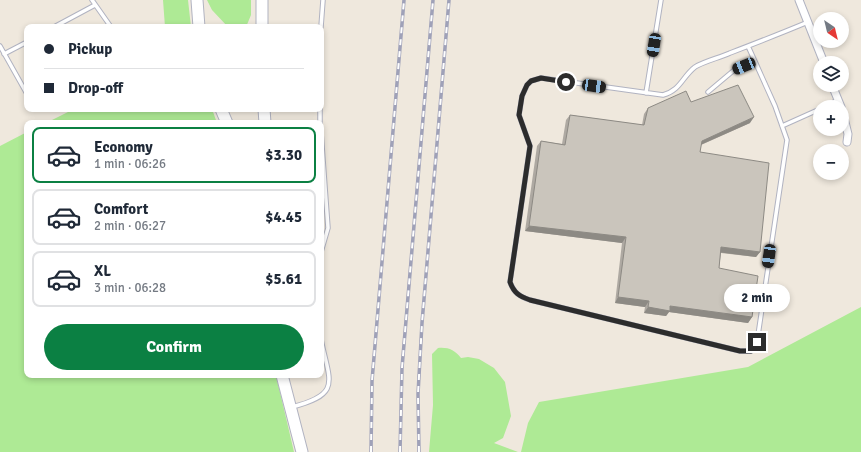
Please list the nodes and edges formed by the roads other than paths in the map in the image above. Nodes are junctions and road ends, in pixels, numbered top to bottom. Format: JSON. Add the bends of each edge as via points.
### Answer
{"nodes":[{"id":1,"x":92,"y":0,"type":"edge"},
{"id":2,"x":197,"y":0,"type":"edge"},
{"id":3,"x":262,"y":0,"type":"edge"},
{"id":4,"x":323,"y":0,"type":"edge"},
{"id":5,"x":661,"y":0,"type":"edge"},
{"id":6,"x":799,"y":0,"type":"edge"},
{"id":7,"x":95,"y":5,"type":"junction"},
{"id":8,"x":808,"y":22,"type":"junction"},
{"id":9,"x":60,"y":24,"type":"edge"},
{"id":10,"x":110,"y":24,"type":"edge"},
{"id":11,"x":199,"y":24,"type":"edge"},
{"id":12,"x":262,"y":24,"type":"edge"},
{"id":13,"x":321,"y":24,"type":"edge"},
{"id":14,"x":24,"y":44,"type":"edge"},
{"id":15,"x":0,"y":46,"type":"edge"},
{"id":16,"x":748,"y":46,"type":"junction"},
{"id":17,"x":4,"y":54,"type":"junction"},
{"id":18,"x":821,"y":56,"type":"edge"},
{"id":19,"x":755,"y":62,"type":"junction"},
{"id":20,"x":24,"y":89,"type":"edge"},
{"id":21,"x":708,"y":92,"type":"dead end"},
{"id":22,"x":646,"y":93,"type":"junction"},
{"id":23,"x":813,"y":112,"type":"edge"},
{"id":24,"x":782,"y":126,"type":"junction"},
{"id":25,"x":848,"y":136,"type":"edge"},
{"id":26,"x":847,"y":142,"type":"dead end"},
{"id":27,"x":324,"y":173,"type":"edge"},
{"id":28,"x":324,"y":242,"type":"edge"},
{"id":29,"x":324,"y":354,"type":"edge"},
{"id":30,"x":283,"y":378,"type":"edge"},
{"id":31,"x":290,"y":408,"type":"junction"},
{"id":32,"x":302,"y":452,"type":"edge"}],
"edges":[{"from":1,"to":7,"type":"lane"},
{"from":2,"to":11,"type":"main road"},
{"from":3,"to":12,"type":"main road"},
{"from":4,"to":13,"type":"lane"},
{"from":5,"to":22,"type":"lane"},
{"from":6,"to":8,"type":"street"},
{"from":7,"to":9,"type":"lane"},
{"from":7,"to":10,"type":"lane"},
{"from":8,"to":16,"type":"lane"},
{"from":8,"to":18,"type":"street"},
{"from":14,"to":17,"type":"lane"},
{"from":15,"to":17,"type":"lane"},
{"from":16,"to":19,"type":"lane"},
{"from":16,"to":22,"type":"lane","via":[[696,67],[674,91],[663,95]]},
{"from":17,"to":20,"type":"lane"},
{"from":19,"to":21,"type":"lane","via":[[733,71]]},
{"from":19,"to":24,"type":"lane"},
{"from":22,"to":24,"type":"lane","via":[[541,78],[527,85],[519,115],[530,146],[510,282],[519,296],[740,351],[751,351],[757,342],[786,150],[787,140]]},
{"from":23,"to":24,"type":"lane"},
{"from":25,"to":26,"type":"street"},
{"from":27,"to":28,"type":"lane","via":[[328,228]]},
{"from":29,"to":31,"type":"lane","via":[[330,385],[326,392],[319,398]]},
{"from":30,"to":31,"type":"main road"},
{"from":31,"to":32,"type":"main road"}]}
